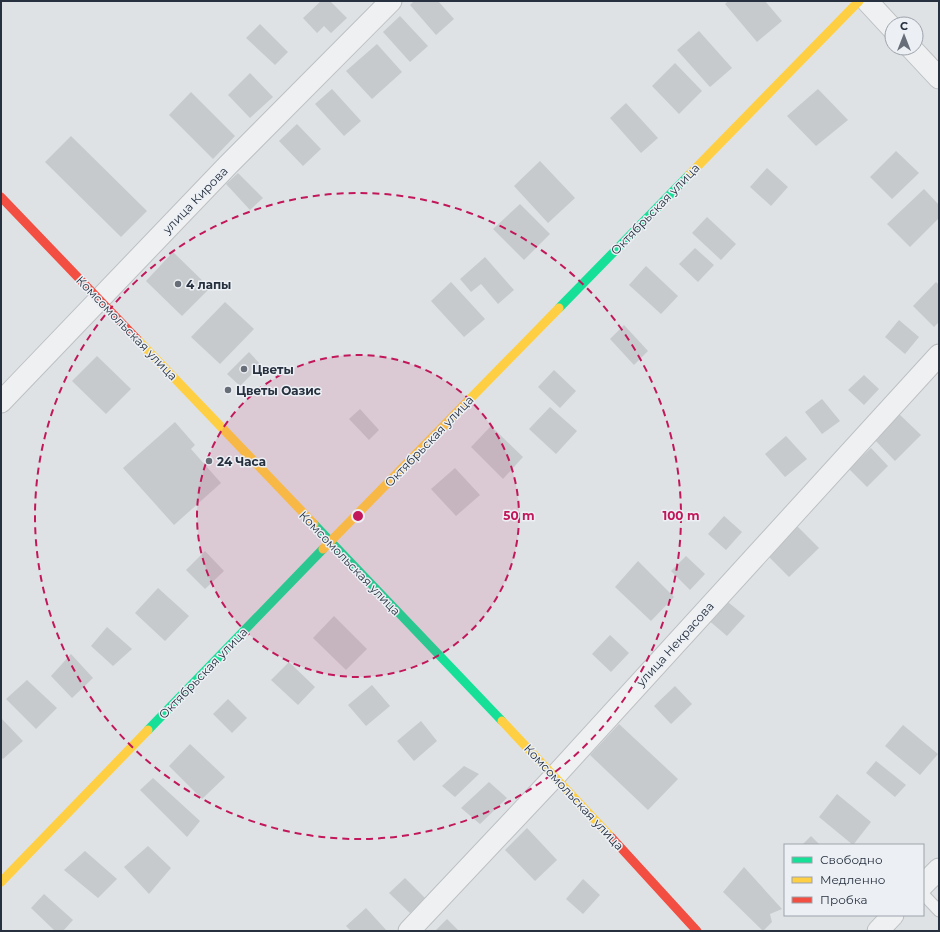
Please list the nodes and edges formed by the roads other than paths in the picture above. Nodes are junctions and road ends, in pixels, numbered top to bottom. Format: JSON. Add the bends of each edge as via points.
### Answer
{"nodes":[{"id":1,"x":392,"y":1,"type":"edge"},
{"id":2,"x":858,"y":1,"type":"edge"},
{"id":3,"x":867,"y":1,"type":"edge"},
{"id":4,"x":884,"y":19,"type":"edge"},
{"id":5,"x":918,"y":56,"type":"edge"},
{"id":6,"x":939,"y":78,"type":"edge"},
{"id":7,"x":1,"y":197,"type":"edge"},
{"id":8,"x":100,"y":299,"type":"junction"},
{"id":9,"x":939,"y":355,"type":"edge"},
{"id":10,"x":1,"y":402,"type":"edge"},
{"id":11,"x":330,"y":542,"type":"junction"},
{"id":12,"x":555,"y":776,"type":"junction"},
{"id":13,"x":939,"y":869,"type":"edge"},
{"id":14,"x":1,"y":882,"type":"edge"},
{"id":15,"x":924,"y":884,"type":"edge"},
{"id":16,"x":924,"y":895,"type":"edge"},
{"id":17,"x":939,"y":911,"type":"edge"},
{"id":18,"x":893,"y":916,"type":"edge"},
{"id":19,"x":409,"y":931,"type":"edge"},
{"id":20,"x":698,"y":931,"type":"edge"},
{"id":21,"x":878,"y":931,"type":"edge"}],
"edges":[{"from":1,"to":8,"type":"street","name":"улица Кирова","via":[[228,165]]},
{"from":2,"to":11,"type":"street","name":"Октябрьская улица"},
{"from":3,"to":4,"type":"street"},
{"from":5,"to":6,"type":"street"},
{"from":7,"to":8,"type":"street","name":"Комсомольская улица"},
{"from":8,"to":10,"type":"street","name":"улица Кирова"},
{"from":8,"to":11,"type":"street","name":"Комсомольская улица"},
{"from":9,"to":12,"type":"street","name":"улица Некрасова"},
{"from":11,"to":12,"type":"street","name":"Комсомольская улица"},
{"from":11,"to":14,"type":"street","name":"Октябрьская улица"},
{"from":12,"to":19,"type":"street","name":"улица Некрасова"},
{"from":12,"to":20,"type":"street","name":"Комсомольская улица"},
{"from":13,"to":15,"type":"street"},
{"from":16,"to":17,"type":"lane"},
{"from":18,"to":21,"type":"street"}]}
